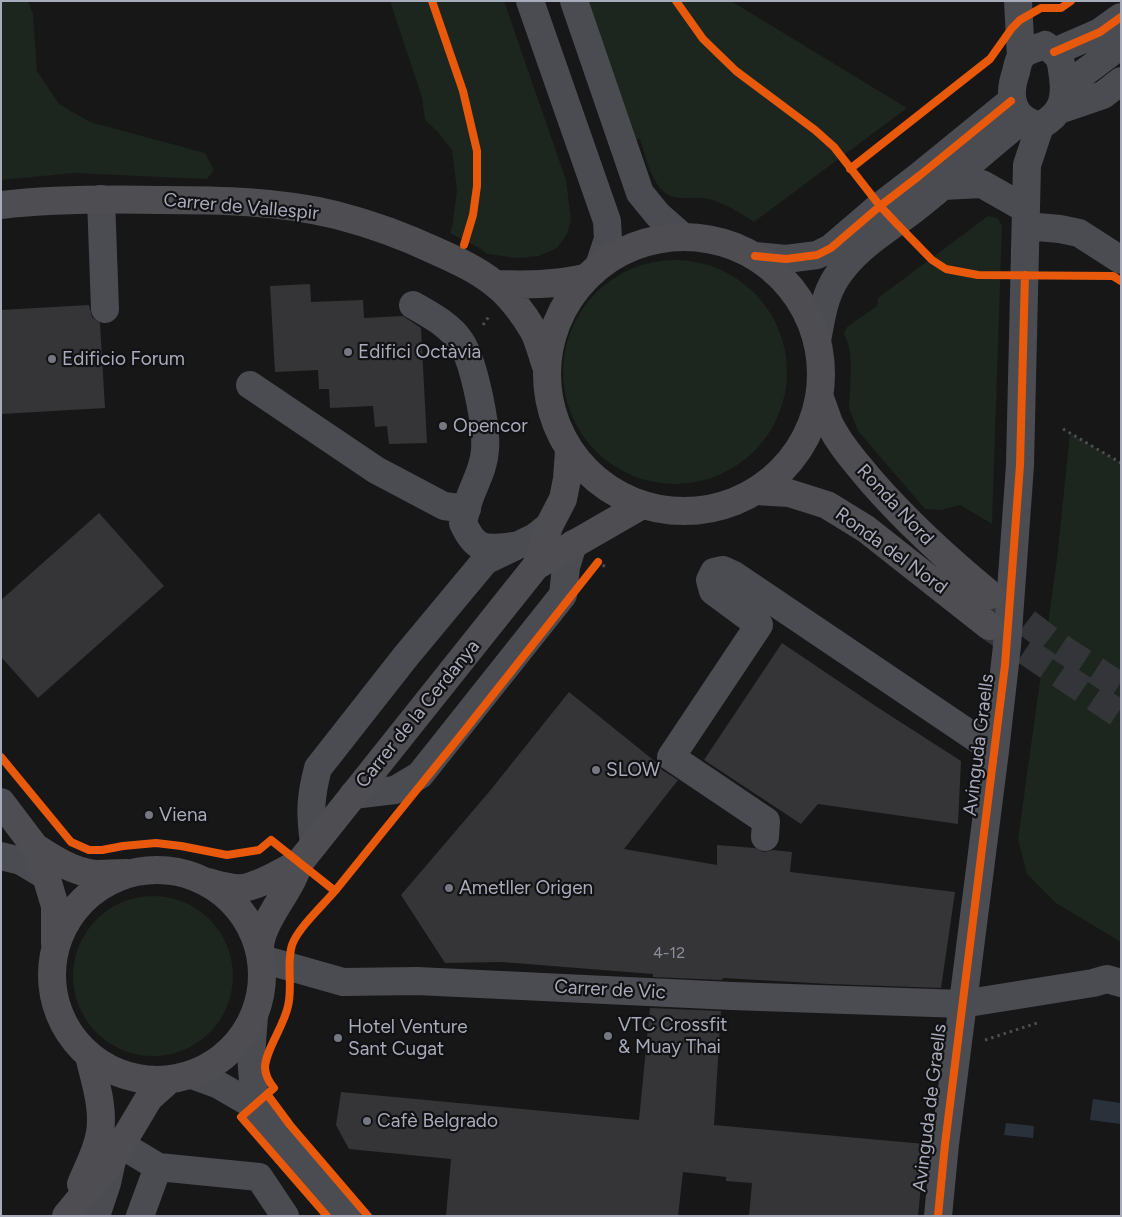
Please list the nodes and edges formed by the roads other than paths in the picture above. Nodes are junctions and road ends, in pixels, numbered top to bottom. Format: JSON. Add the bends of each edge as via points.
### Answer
{"nodes":[{"id":1,"x":530,"y":1,"type":"edge"},
{"id":2,"x":574,"y":1,"type":"edge"},
{"id":3,"x":1018,"y":1,"type":"edge"},
{"id":4,"x":1121,"y":17,"type":"edge"},
{"id":5,"x":1121,"y":45,"type":"edge"},
{"id":6,"x":1054,"y":52,"type":"junction"},
{"id":7,"x":1021,"y":57,"type":"junction"},
{"id":8,"x":1121,"y":81,"type":"edge"},
{"id":9,"x":1040,"y":109,"type":"junction"},
{"id":10,"x":942,"y":186,"type":"junction"},
{"id":11,"x":101,"y":199,"type":"junction"},
{"id":12,"x":1,"y":205,"type":"edge"},
{"id":13,"x":1026,"y":217,"type":"junction"},
{"id":14,"x":683,"y":237,"type":"junction"},
{"id":15,"x":756,"y":256,"type":"junction"},
{"id":16,"x":1121,"y":260,"type":"edge"},
{"id":17,"x":592,"y":271,"type":"junction"},
{"id":18,"x":496,"y":284,"type":"junction"},
{"id":19,"x":413,"y":305,"type":"dead end"},
{"id":20,"x":105,"y":309,"type":"dead end"},
{"id":21,"x":817,"y":340,"type":"junction"},
{"id":22,"x":546,"y":366,"type":"junction"},
{"id":23,"x":250,"y":385,"type":"dead end"},
{"id":24,"x":820,"y":398,"type":"junction"},
{"id":25,"x":569,"y":451,"type":"junction"},
{"id":26,"x":754,"y":491,"type":"junction"},
{"id":27,"x":642,"y":505,"type":"junction"},
{"id":28,"x":467,"y":509,"type":"junction"},
{"id":29,"x":549,"y":526,"type":"junction"},
{"id":30,"x":574,"y":544,"type":"junction"},
{"id":31,"x":515,"y":546,"type":"junction"},
{"id":32,"x":536,"y":566,"type":"junction"},
{"id":33,"x":991,"y":595,"type":"tunnel mouth"},
{"id":34,"x":989,"y":626,"type":"tunnel mouth"},
{"id":35,"x":995,"y":751,"type":"junction"},
{"id":36,"x":353,"y":795,"type":"junction"},
{"id":37,"x":1,"y":802,"type":"edge"},
{"id":38,"x":765,"y":837,"type":"dead end"},
{"id":39,"x":34,"y":847,"type":"junction"},
{"id":40,"x":307,"y":853,"type":"junction"},
{"id":41,"x":1,"y":856,"type":"edge"},
{"id":42,"x":130,"y":873,"type":"junction"},
{"id":43,"x":46,"y":876,"type":"junction"},
{"id":44,"x":208,"y":882,"type":"junction"},
{"id":45,"x":55,"y":944,"type":"junction"},
{"id":46,"x":261,"y":955,"type":"junction"},
{"id":47,"x":1121,"y":982,"type":"edge"},
{"id":48,"x":962,"y":1004,"type":"junction"},
{"id":49,"x":254,"y":1016,"type":"junction"},
{"id":50,"x":89,"y":1056,"type":"junction"},
{"id":51,"x":180,"y":1077,"type":"junction"},
{"id":52,"x":255,"y":1106,"type":"junction"},
{"id":53,"x":290,"y":1148,"type":"junction"},
{"id":54,"x":116,"y":1152,"type":"junction"},
{"id":55,"x":158,"y":1167,"type":"junction"},
{"id":56,"x":259,"y":1178,"type":"junction"},
{"id":57,"x":98,"y":1210,"type":"edge"},
{"id":58,"x":64,"y":1214,"type":"edge"},
{"id":59,"x":132,"y":1216,"type":"edge"},
{"id":60,"x":140,"y":1216,"type":"edge"},
{"id":61,"x":285,"y":1216,"type":"edge"},
{"id":62,"x":347,"y":1216,"type":"edge"},
{"id":63,"x":938,"y":1216,"type":"edge"}],
"edges":[{"from":1,"to":17,"type":"street","via":[[607,221],[608,239]]},
{"from":2,"to":14,"type":"street","via":[[640,193],[658,216]]},
{"from":3,"to":7,"type":"street"},
{"from":4,"to":6,"type":"street","via":[[1100,32]]},
{"from":5,"to":9,"type":"street"},
{"from":6,"to":7,"type":"street","via":[[1045,45]]},
{"from":6,"to":9,"type":"street","via":[[1060,60]]},
{"from":7,"to":9,"type":"street","name":"Avinguda Graells","via":[[1013,80]]},
{"from":8,"to":9,"type":"street","via":[[1103,95]]},
{"from":9,"to":10,"type":"street"},
{"from":9,"to":13,"type":"street","name":"Avinguda Graells","via":[[1027,165]]},
{"from":9,"to":15,"type":"street","via":[[919,176],[831,248],[817,255],[786,259]]},
{"from":10,"to":13,"type":"street","via":[[982,184]]},
{"from":10,"to":21,"type":"street","via":[[844,267],[823,304]]},
{"from":11,"to":12,"type":"main road","name":"Carrer de Vallespir"},
{"from":11,"to":18,"type":"main road","name":"Carrer de Vallespir","via":[[268,205],[335,215],[413,240]]},
{"from":11,"to":20,"type":"street"},
{"from":13,"to":16,"type":"street","via":[[1079,233]]},
{"from":13,"to":35,"type":"street","name":"Avinguda Graells","via":[[1020,465],[1007,646]]},
{"from":14,"to":15,"type":"main road","via":[[728,244]]},
{"from":14,"to":17,"type":"main road","via":[[666,237],[639,244]]},
{"from":15,"to":21,"type":"main road","via":[[795,292]]},
{"from":17,"to":18,"type":"main road","via":[[563,283]]},
{"from":17,"to":22,"type":"main road","via":[[571,295],[558,318]]},
{"from":18,"to":22,"type":"main road","name":"Carrer de Vallespir","via":[[534,331]]},
{"from":19,"to":28,"type":"street","via":[[444,324],[461,342],[476,384],[485,450],[481,472]]},
{"from":21,"to":24,"type":"main road"},
{"from":22,"to":25,"type":"main road","via":[[552,417]]},
{"from":23,"to":28,"type":"street","via":[[376,470],[444,506]]},
{"from":24,"to":26,"type":"main road","via":[[811,426],[798,450],[779,472]]},
{"from":24,"to":33,"type":"main road","name":"Ronda Nord","via":[[839,439],[880,491],[929,543]]},
{"from":25,"to":27,"type":"main road","via":[[600,483]]},
{"from":25,"to":29,"type":"main road","name":"Carrer de la Cerdanya","via":[[563,499]]},
{"from":26,"to":27,"type":"main road","via":[[700,511]]},
{"from":26,"to":34,"type":"main road","name":"Ronda del Nord","via":[[789,493],[827,505],[866,529]]},
{"from":27,"to":30,"type":"main road","name":"Carrer de la Cerdanya"},
{"from":28,"to":31,"type":"street","via":[[463,523],[470,539],[487,549]]},
{"from":29,"to":31,"type":"street"},
{"from":29,"to":32,"type":"main road","name":"Carrer de la Cerdanya"},
{"from":30,"to":32,"type":"main road","name":"Carrer de la Cerdanya"},
{"from":30,"to":36,"type":"street","via":[[562,594],[420,775],[395,790]]},
{"from":31,"to":40,"type":"street","via":[[485,561],[318,768],[313,787]]},
{"from":32,"to":36,"type":"main road","name":"Carrer de la Cerdanya"},
{"from":35,"to":38,"type":"street","via":[[734,575],[724,570],[714,572],[710,580],[713,591],[759,625],[671,757],[766,821]]},
{"from":35,"to":48,"type":"street","name":"Avinguda Graells"},
{"from":36,"to":40,"type":"main road","name":"Carrer de la Cerdanya"},
{"from":37,"to":39,"type":"main road"},
{"from":39,"to":42,"type":"main road","via":[[78,870],[93,874]]},
{"from":39,"to":43,"type":"main road"},
{"from":40,"to":44,"type":"main road","name":"Carrer de la Cerdanya","via":[[270,878],[242,888]]},
{"from":40,"to":46,"type":"main road","name":"Carrer de la Cerdanya","via":[[268,922],[259,944]]},
{"from":41,"to":43,"type":"street","via":[[21,861]]},
{"from":42,"to":44,"type":"main road","via":[[146,870],[179,872]]},
{"from":42,"to":45,"type":"main road","via":[[95,890],[83,901],[66,922]]},
{"from":43,"to":45,"type":"main road","via":[[55,906]]},
{"from":44,"to":46,"type":"main road","via":[[239,910]]},
{"from":45,"to":50,"type":"main road","via":[[52,979],[56,1005],[75,1042]]},
{"from":46,"to":48,"type":"street","name":"Carrer de Vic","via":[[343,982],[417,981]]},
{"from":46,"to":49,"type":"main road","via":[[263,984]]},
{"from":47,"to":48,"type":"street","name":"Carrer de Vic","via":[[1107,978]]},
{"from":48,"to":63,"type":"street","name":"Avinguda Graells"},
{"from":49,"to":51,"type":"main road","via":[[240,1040],[219,1060]]},
{"from":49,"to":52,"type":"street","via":[[251,1056]]},
{"from":50,"to":51,"type":"main road","via":[[129,1077],[149,1080]]},
{"from":50,"to":58,"type":"main road","via":[[100,1102],[100,1134],[94,1154]]},
{"from":51,"to":52,"type":"street","via":[[218,1084]]},
{"from":51,"to":54,"type":"main road","via":[[149,1098]]},
{"from":52,"to":53,"type":"street"},
{"from":53,"to":56,"type":"street"},
{"from":53,"to":62,"type":"street"},
{"from":54,"to":55,"type":"street"},
{"from":54,"to":57,"type":"street"},
{"from":54,"to":58,"type":"main road"},
{"from":55,"to":56,"type":"street"},
{"from":55,"to":60,"type":"street"},
{"from":56,"to":61,"type":"street"},
{"from":57,"to":59,"type":"street"}]}
